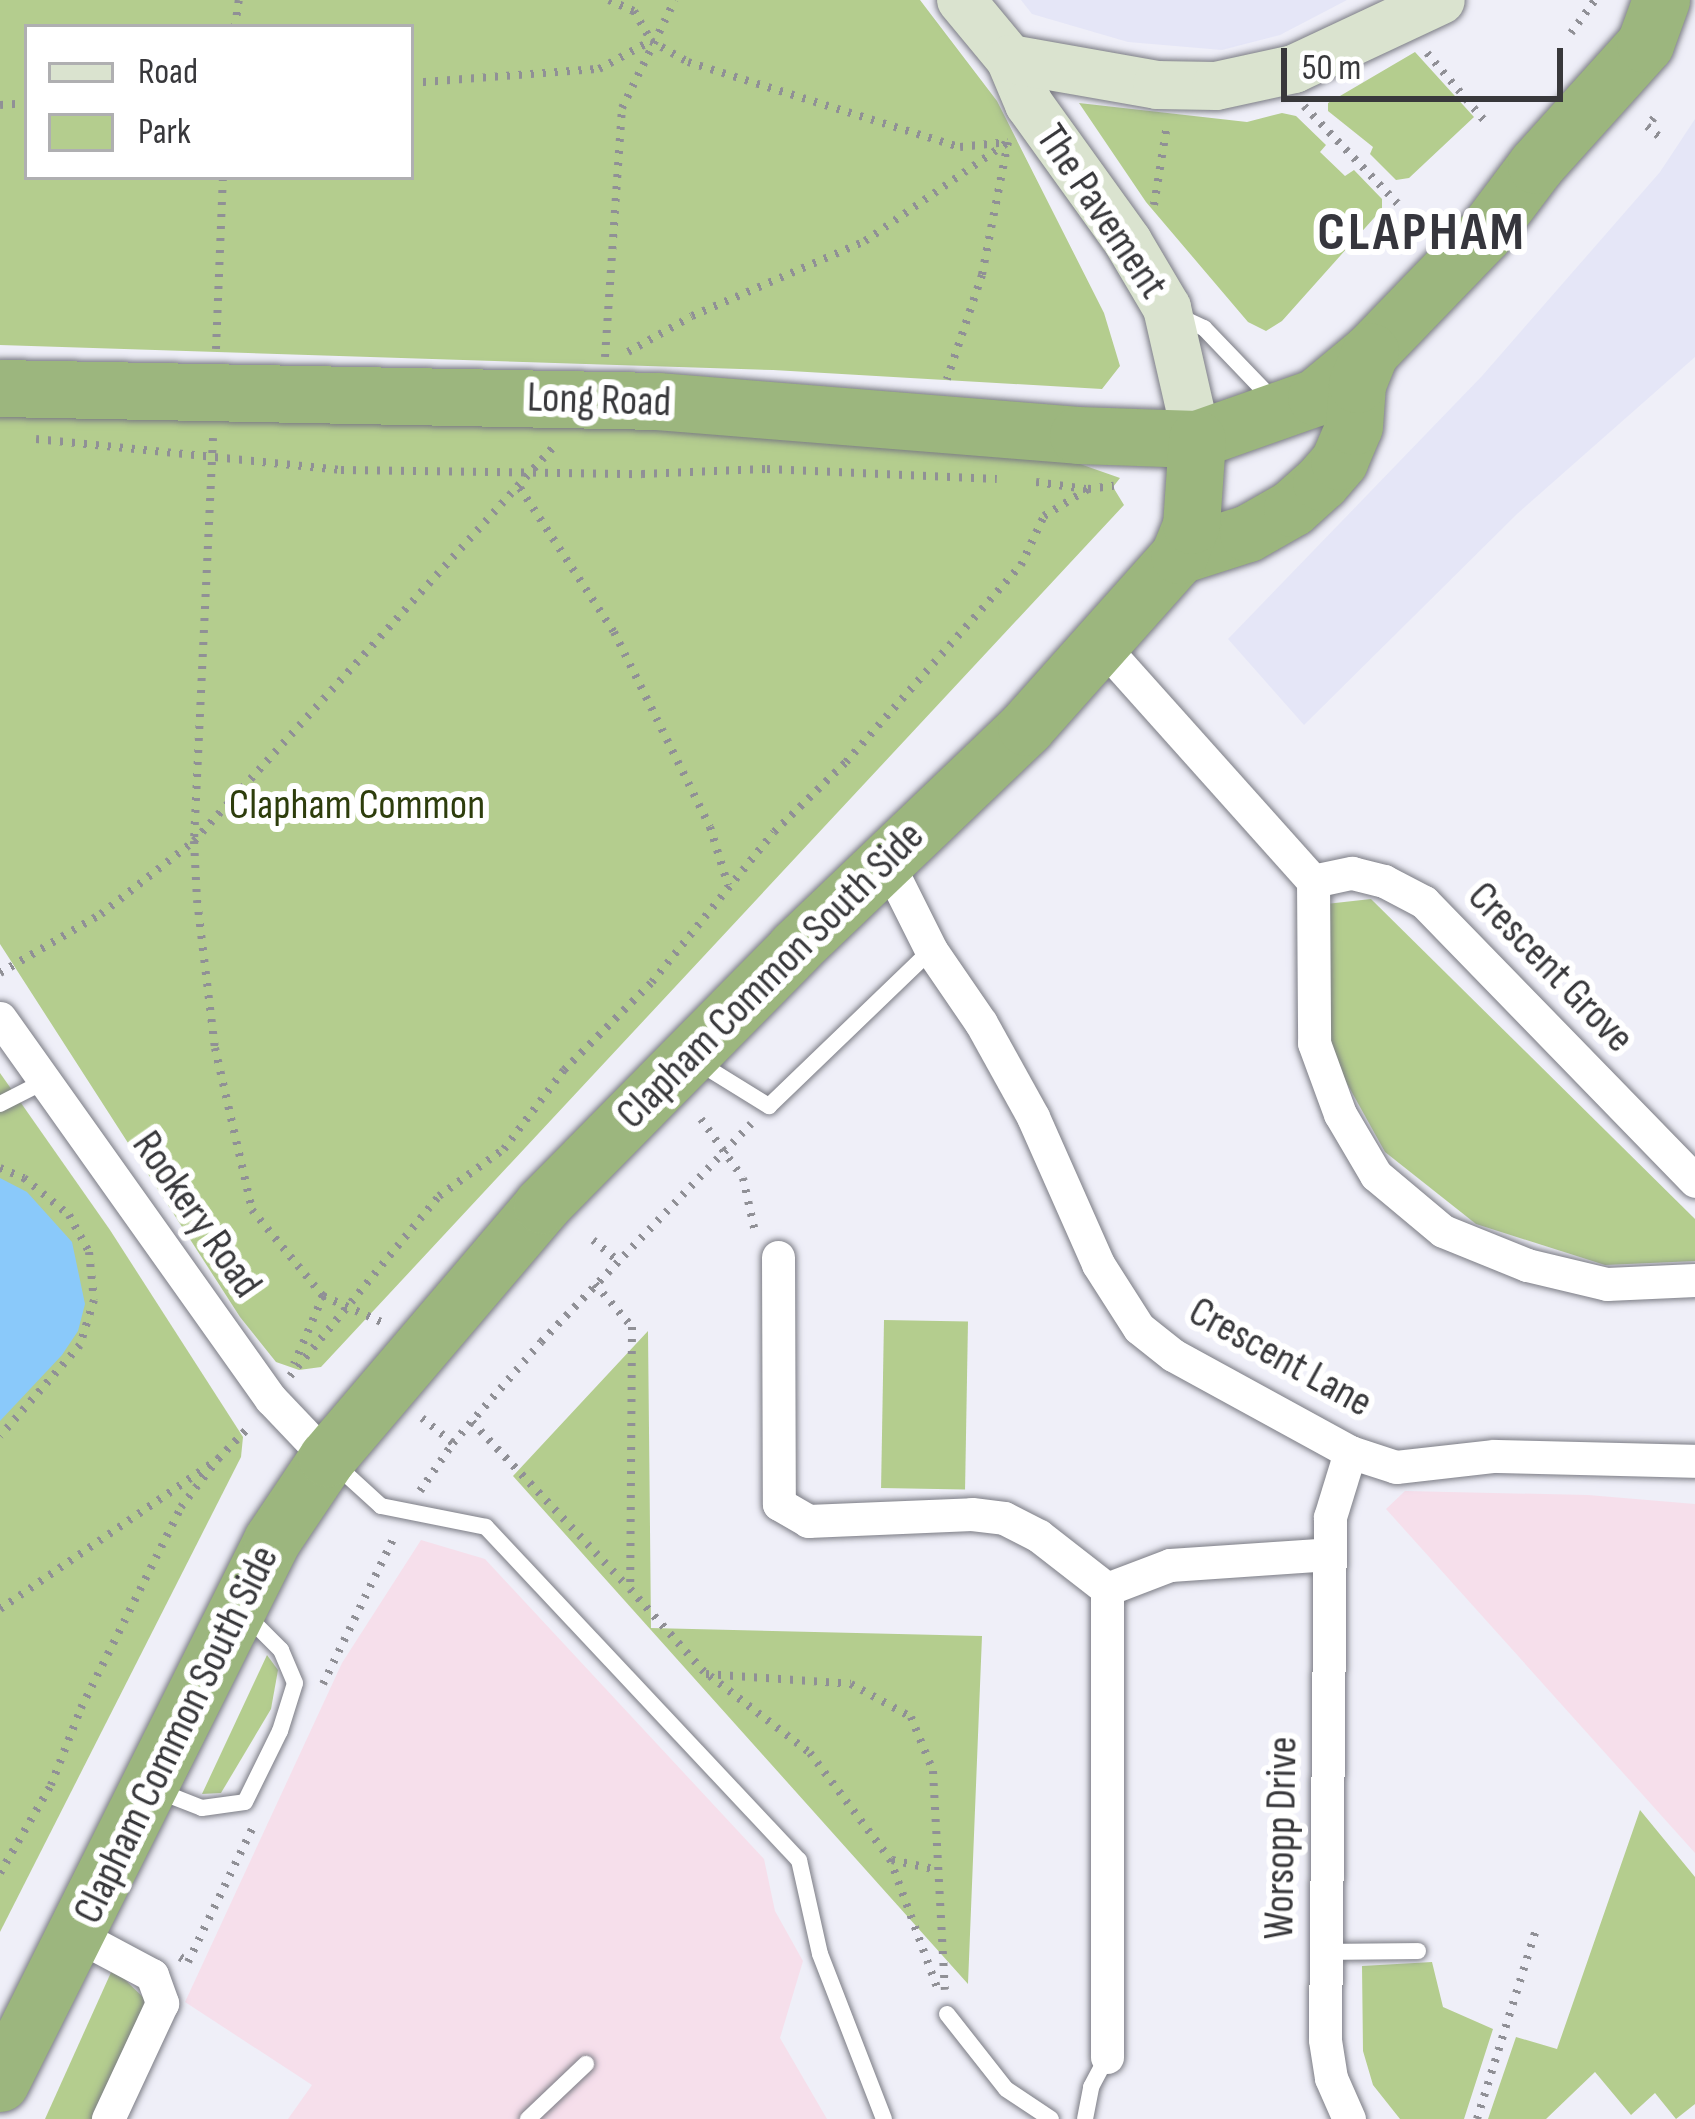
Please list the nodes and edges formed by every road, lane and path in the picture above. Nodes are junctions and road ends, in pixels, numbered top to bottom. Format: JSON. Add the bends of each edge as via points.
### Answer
{"nodes":[{"id":1,"x":609,"y":0,"type":"edge"},
{"id":2,"x":675,"y":0,"type":"edge"},
{"id":3,"x":961,"y":0,"type":"edge"},
{"id":4,"x":1595,"y":0,"type":"edge"},
{"id":5,"x":1427,"y":19,"type":"edge"},
{"id":6,"x":1667,"y":22,"type":"edge"},
{"id":7,"x":1571,"y":33,"type":"dead end"},
{"id":8,"x":651,"y":41,"type":"junction"},
{"id":9,"x":1010,"y":59,"type":"junction"},
{"id":10,"x":414,"y":83,"type":"edge"},
{"id":11,"x":1294,"y":96,"type":"dead end"},
{"id":12,"x":1171,"y":110,"type":"dead end"},
{"id":13,"x":1654,"y":118,"type":"dead end"},
{"id":14,"x":1488,"y":124,"type":"dead end"},
{"id":15,"x":1022,"y":134,"type":"dead end"},
{"id":16,"x":1664,"y":140,"type":"dead end"},
{"id":17,"x":1008,"y":142,"type":"junction"},
{"id":18,"x":223,"y":180,"type":"edge"},
{"id":19,"x":1400,"y":206,"type":"dead end"},
{"id":20,"x":1153,"y":224,"type":"dead end"},
{"id":21,"x":1167,"y":308,"type":"junction"},
{"id":22,"x":1370,"y":352,"type":"junction"},
{"id":23,"x":216,"y":361,"type":"dead end"},
{"id":24,"x":945,"y":386,"type":"dead end"},
{"id":25,"x":1283,"y":410,"type":"junction"},
{"id":26,"x":12,"y":413,"type":"edge"},
{"id":27,"x":213,"y":430,"type":"dead end"},
{"id":28,"x":560,"y":435,"type":"dead end"},
{"id":29,"x":1196,"y":439,"type":"junction"},
{"id":30,"x":212,"y":460,"type":"junction"},
{"id":31,"x":537,"y":469,"type":"junction"},
{"id":32,"x":1120,"y":485,"type":"dead end"},
{"id":33,"x":520,"y":488,"type":"junction"},
{"id":34,"x":1088,"y":489,"type":"junction"},
{"id":35,"x":1179,"y":554,"type":"junction"},
{"id":36,"x":1101,"y":644,"type":"junction"},
{"id":37,"x":194,"y":841,"type":"junction"},
{"id":38,"x":886,"y":860,"type":"junction"},
{"id":39,"x":1312,"y":881,"type":"junction"},
{"id":40,"x":728,"y":885,"type":"junction"},
{"id":41,"x":931,"y":950,"type":"junction"},
{"id":42,"x":0,"y":973,"type":"edge"},
{"id":43,"x":0,"y":1018,"type":"edge"},
{"id":44,"x":688,"y":1055,"type":"junction"},
{"id":45,"x":46,"y":1080,"type":"junction"},
{"id":46,"x":0,"y":1104,"type":"edge"},
{"id":47,"x":701,"y":1119,"type":"dead end"},
{"id":48,"x":0,"y":1168,"type":"edge"},
{"id":49,"x":1695,"y":1181,"type":"edge"},
{"id":50,"x":593,"y":1240,"type":"dead end"},
{"id":51,"x":778,"y":1257,"type":"joint"},
{"id":52,"x":617,"y":1260,"type":"dead end"},
{"id":53,"x":1695,"y":1280,"type":"edge"},
{"id":54,"x":595,"y":1284,"type":"dead end"},
{"id":55,"x":322,"y":1296,"type":"junction"},
{"id":56,"x":346,"y":1306,"type":"junction"},
{"id":57,"x":381,"y":1319,"type":"dead end"},
{"id":58,"x":472,"y":1422,"type":"dead end"},
{"id":59,"x":251,"y":1424,"type":"dead end"},
{"id":60,"x":0,"y":1436,"type":"edge"},
{"id":61,"x":1350,"y":1452,"type":"junction"},
{"id":62,"x":327,"y":1458,"type":"junction"},
{"id":63,"x":218,"y":1459,"type":"junction"},
{"id":64,"x":1695,"y":1461,"type":"edge"},
{"id":65,"x":1330,"y":1554,"type":"junction"},
{"id":66,"x":630,"y":1589,"type":"junction"},
{"id":67,"x":1107,"y":1589,"type":"junction"},
{"id":68,"x":0,"y":1609,"type":"edge"},
{"id":69,"x":238,"y":1609,"type":"junction"},
{"id":70,"x":706,"y":1673,"type":"junction"},
{"id":71,"x":146,"y":1785,"type":"junction"},
{"id":72,"x":890,"y":1859,"type":"junction"},
{"id":73,"x":938,"y":1870,"type":"junction"},
{"id":74,"x":0,"y":1873,"type":"edge"},
{"id":75,"x":1537,"y":1926,"type":"dead end"},
{"id":76,"x":77,"y":1935,"type":"junction"},
{"id":77,"x":1418,"y":1951,"type":"dead end"},
{"id":78,"x":1326,"y":1952,"type":"junction"},
{"id":79,"x":947,"y":2014,"type":"junction"},
{"id":80,"x":1107,"y":2057,"type":"joint"},
{"id":81,"x":586,"y":2064,"type":"dead end"},
{"id":82,"x":0,"y":2083,"type":"edge"},
{"id":83,"x":108,"y":2119,"type":"edge"},
{"id":84,"x":528,"y":2119,"type":"edge"},
{"id":85,"x":884,"y":2119,"type":"edge"},
{"id":86,"x":1051,"y":2119,"type":"edge"},
{"id":87,"x":1084,"y":2119,"type":"edge"},
{"id":88,"x":1349,"y":2119,"type":"edge"},
{"id":89,"x":1477,"y":2119,"type":"edge"}],
"edges":[{"from":1,"to":8,"type":"path","via":[[634,11]]},
{"from":2,"to":8,"type":"path"},
{"from":3,"to":9,"type":"main road","name":"The Pavement"},
{"from":4,"to":7,"type":"path"},
{"from":5,"to":9,"type":"main road","name":"The Pavement","via":[[1294,69],[1216,86],[1156,85]]},
{"from":5,"to":14,"type":"path"},
{"from":6,"to":22,"type":"highway"},
{"from":8,"to":10,"type":"path","via":[[599,69]]},
{"from":8,"to":17,"type":"path","via":[[688,62],[960,147]]},
{"from":8,"to":17,"type":"path","via":[[622,108],[604,361],[865,241]]},
{"from":9,"to":21,"type":"main road","name":"The Pavement","via":[[1029,104]]},
{"from":11,"to":19,"type":"path"},
{"from":12,"to":20,"type":"path"},
{"from":13,"to":16,"type":"path","via":[[1647,126]]},
{"from":15,"to":17,"type":"path"},
{"from":17,"to":24,"type":"path","via":[[982,275]]},
{"from":18,"to":23,"type":"path"},
{"from":21,"to":25,"type":"lane","via":[[1204,328]]},
{"from":21,"to":29,"type":"main road","name":"The Pavement"},
{"from":22,"to":25,"type":"highway","via":[[1316,397]]},
{"from":22,"to":35,"type":"highway","via":[[1357,384],[1354,427],[1321,482],[1247,532]]},
{"from":25,"to":29,"type":"highway"},
{"from":26,"to":29,"type":"highway","name":"Long Road","via":[[657,401]]},
{"from":26,"to":30,"type":"path"},
{"from":27,"to":30,"type":"path"},
{"from":28,"to":31,"type":"path"},
{"from":29,"to":35,"type":"highway","name":"Clapham Common South Side","via":[[1191,525]]},
{"from":30,"to":31,"type":"path","via":[[341,470]]},
{"from":30,"to":37,"type":"path"},
{"from":31,"to":33,"type":"path"},
{"from":31,"to":34,"type":"path","via":[[767,469]]},
{"from":32,"to":34,"type":"path"},
{"from":33,"to":37,"type":"path"},
{"from":33,"to":40,"type":"path","via":[[642,685],[710,827]]},
{"from":34,"to":40,"type":"path","via":[[1044,516],[1021,565]]},
{"from":35,"to":36,"type":"highway","name":"Clapham Common South Side"},
{"from":36,"to":38,"type":"highway","name":"Clapham Common South Side"},
{"from":36,"to":39,"type":"street"},
{"from":37,"to":42,"type":"path","via":[[101,914]]},
{"from":37,"to":55,"type":"path","via":[[215,1048],[253,1210]]},
{"from":38,"to":41,"type":"street","name":"Crescent Lane"},
{"from":38,"to":44,"type":"highway","name":"Clapham Common South Side"},
{"from":39,"to":49,"type":"street","name":"Crescent Grove","via":[[1352,873],[1424,902]]},
{"from":39,"to":53,"type":"street","via":[[1314,1043],[1340,1114],[1376,1174],[1443,1231],[1527,1265],[1606,1284]]},
{"from":40,"to":56,"type":"path","via":[[504,1149],[440,1196]]},
{"from":41,"to":44,"type":"lane","via":[[769,1106]]},
{"from":41,"to":61,"type":"street","name":"Crescent Lane","via":[[1005,1065],[1098,1264],[1139,1328],[1173,1355]]},
{"from":43,"to":45,"type":"street","name":"Rookery Road"},
{"from":44,"to":62,"type":"highway","name":"Clapham Common South Side","via":[[542,1205]]},
{"from":45,"to":46,"type":"lane"},
{"from":45,"to":62,"type":"street","name":"Rookery Road","via":[[271,1399]]},
{"from":47,"to":51,"type":"path","via":[[742,1178],[758,1243]]},
{"from":48,"to":60,"type":"path","via":[[69,1215],[88,1252],[94,1300],[80,1345]]},
{"from":50,"to":52,"type":"path"},
{"from":51,"to":67,"type":"street","via":[[779,1504],[808,1521],[1004,1519]]},
{"from":54,"to":66,"type":"path","via":[[632,1327]]},
{"from":55,"to":56,"type":"path"},
{"from":55,"to":56,"type":"path","via":[[289,1377]]},
{"from":56,"to":57,"type":"path"},
{"from":58,"to":66,"type":"path"},
{"from":59,"to":63,"type":"path"},
{"from":61,"to":64,"type":"street","name":"Crescent Lane","via":[[1396,1467],[1494,1456]]},
{"from":61,"to":65,"type":"street","name":"Worsopp Drive","via":[[1334,1491]]},
{"from":62,"to":69,"type":"highway","name":"Clapham Common South Side"},
{"from":62,"to":85,"type":"lane","via":[[381,1506],[486,1527],[799,1860],[820,1954]]},
{"from":63,"to":68,"type":"path"},
{"from":63,"to":74,"type":"path","via":[[163,1542],[51,1785]]},
{"from":65,"to":67,"type":"street","via":[[1170,1565]]},
{"from":65,"to":78,"type":"street","name":"Worsopp Drive"},
{"from":66,"to":70,"type":"path"},
{"from":67,"to":80,"type":"street"},
{"from":69,"to":71,"type":"highway","name":"Clapham Common South Side"},
{"from":69,"to":71,"type":"lane","via":[[281,1650],[295,1683],[245,1802],[202,1808]]},
{"from":70,"to":72,"type":"path","via":[[810,1753]]},
{"from":70,"to":73,"type":"path","via":[[851,1684],[911,1718],[933,1772]]},
{"from":71,"to":76,"type":"highway","name":"Clapham Common South Side"},
{"from":72,"to":73,"type":"path"},
{"from":72,"to":79,"type":"path"},
{"from":73,"to":79,"type":"path"},
{"from":75,"to":89,"type":"path"},
{"from":76,"to":82,"type":"highway","name":"Clapham Common South Side"},
{"from":76,"to":83,"type":"street","via":[[152,1976],[162,2003]]},
{"from":77,"to":78,"type":"lane"},
{"from":78,"to":88,"type":"street","name":"Worsopp Drive","via":[[1325,2039]]},
{"from":79,"to":86,"type":"lane","via":[[1006,2089]]},
{"from":80,"to":87,"type":"lane"},
{"from":81,"to":84,"type":"lane"}]}
